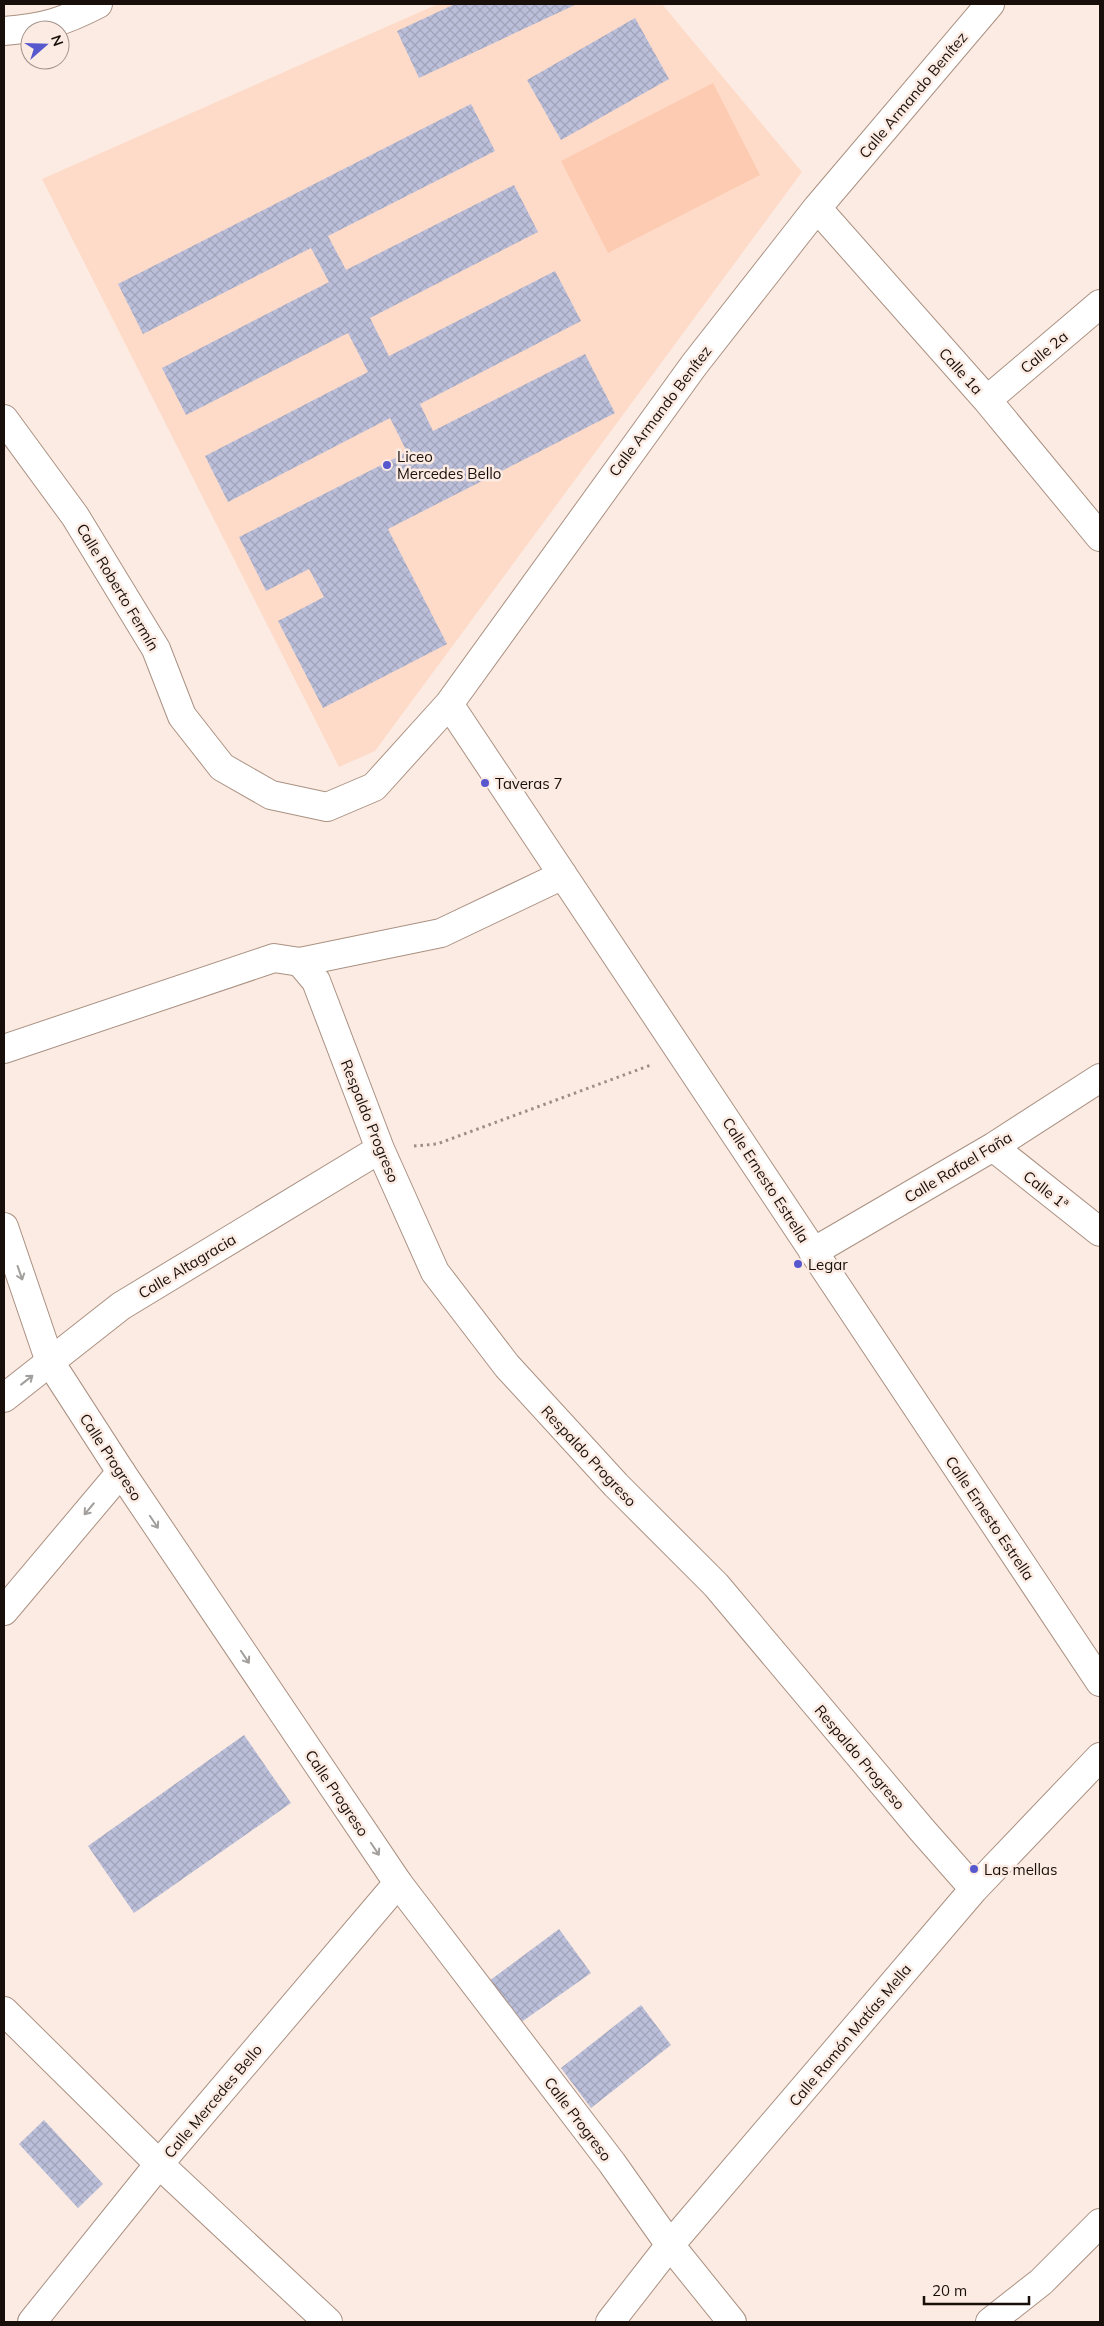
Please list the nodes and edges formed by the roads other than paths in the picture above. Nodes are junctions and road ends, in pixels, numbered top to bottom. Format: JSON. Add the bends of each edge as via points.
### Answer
{"nodes":[{"id":1,"x":98,"y":4,"type":"edge"},
{"id":2,"x":990,"y":4,"type":"edge"},
{"id":3,"x":4,"y":31,"type":"edge"},
{"id":4,"x":817,"y":208,"type":"junction"},
{"id":5,"x":1100,"y":304,"type":"edge"},
{"id":6,"x":987,"y":400,"type":"junction"},
{"id":7,"x":4,"y":419,"type":"edge"},
{"id":8,"x":1100,"y":538,"type":"edge"},
{"id":9,"x":449,"y":704,"type":"junction"},
{"id":10,"x":326,"y":807,"type":"joint"},
{"id":11,"x":563,"y":875,"type":"junction"},
{"id":12,"x":300,"y":962,"type":"junction"},
{"id":13,"x":4,"y":1049,"type":"edge"},
{"id":14,"x":1100,"y":1078,"type":"edge"},
{"id":15,"x":993,"y":1147,"type":"junction"},
{"id":16,"x":380,"y":1149,"type":"junction"},
{"id":17,"x":4,"y":1227,"type":"edge"},
{"id":18,"x":1100,"y":1232,"type":"edge"},
{"id":19,"x":813,"y":1252,"type":"junction"},
{"id":20,"x":50,"y":1362,"type":"junction"},
{"id":21,"x":4,"y":1398,"type":"edge"},
{"id":22,"x":120,"y":1472,"type":"junction"},
{"id":23,"x":4,"y":1611,"type":"edge"},
{"id":24,"x":1100,"y":1682,"type":"edge"},
{"id":25,"x":1100,"y":1757,"type":"edge"},
{"id":26,"x":398,"y":1883,"type":"junction"},
{"id":27,"x":974,"y":1889,"type":"junction"},
{"id":28,"x":4,"y":2011,"type":"edge"},
{"id":29,"x":160,"y":2164,"type":"junction"},
{"id":30,"x":1100,"y":2223,"type":"edge"},
{"id":31,"x":670,"y":2245,"type":"junction"},
{"id":32,"x":32,"y":2322,"type":"edge"},
{"id":33,"x":328,"y":2322,"type":"edge"},
{"id":34,"x":610,"y":2322,"type":"edge"},
{"id":35,"x":732,"y":2322,"type":"edge"},
{"id":36,"x":990,"y":2322,"type":"edge"}],
"edges":[{"from":1,"to":3,"type":"street","via":[[48,26]]},
{"from":2,"to":4,"type":"street","name":"Calle Armando Benítez"},
{"from":4,"to":6,"type":"street","name":"Calle 1a"},
{"from":4,"to":9,"type":"street","name":"Calle Armando Benítez","via":[[682,380]]},
{"from":5,"to":6,"type":"street","name":"Calle 2a"},
{"from":6,"to":8,"type":"street","name":"Calle 1a"},
{"from":7,"to":10,"type":"street","name":"Calle Roberto Fermín","via":[[75,516],[156,649],[182,716],[222,767],[271,795]]},
{"from":9,"to":10,"type":"street","name":"Calle Armando Benítez","via":[[374,787]]},
{"from":9,"to":11,"type":"street","name":"Calle Ernesto Estrella"},
{"from":11,"to":12,"type":"street","via":[[441,933]]},
{"from":11,"to":19,"type":"street","name":"Calle Ernesto Estrella"},
{"from":12,"to":13,"type":"street","via":[[274,958]]},
{"from":12,"to":16,"type":"street","name":"Respaldo Progreso","via":[[316,981]]},
{"from":14,"to":15,"type":"street","name":"Calle Rafael Faña"},
{"from":15,"to":18,"type":"street","name":"Calle 1ª"},
{"from":15,"to":19,"type":"street","name":"Calle Rafael Faña"},
{"from":16,"to":20,"type":"street","name":"Calle Altagracia","via":[[121,1306]]},
{"from":16,"to":27,"type":"street","name":"Respaldo Progreso","via":[[435,1272],[507,1366],[576,1443],[716,1585]]},
{"from":17,"to":20,"type":"street","name":"Calle Progreso","one_way":true},
{"from":19,"to":24,"type":"street","name":"Calle Ernesto Estrella"},
{"from":21,"to":20,"type":"street","name":"Calle Altagracia","one_way":true},
{"from":20,"to":22,"type":"street","name":"Calle Progreso"},
{"from":22,"to":23,"type":"street","one_way":true},
{"from":22,"to":26,"type":"street","name":"Calle Progreso","one_way":true},
{"from":25,"to":27,"type":"street","name":"Calle Ramón Matías Mella"},
{"from":26,"to":29,"type":"street","name":"Calle Mercedes Bello"},
{"from":26,"to":31,"type":"street","name":"Calle Progreso","via":[[612,2163]]},
{"from":27,"to":31,"type":"street","name":"Calle Ramón Matías Mella"},
{"from":28,"to":29,"type":"street"},
{"from":29,"to":32,"type":"street","name":"Calle Mercedes Bello"},
{"from":29,"to":33,"type":"street"},
{"from":30,"to":36,"type":"street","via":[[1041,2282]]},
{"from":31,"to":34,"type":"street","name":"Calle Ramón Matías Mella"},
{"from":31,"to":35,"type":"street","name":"Calle Progreso"}]}
